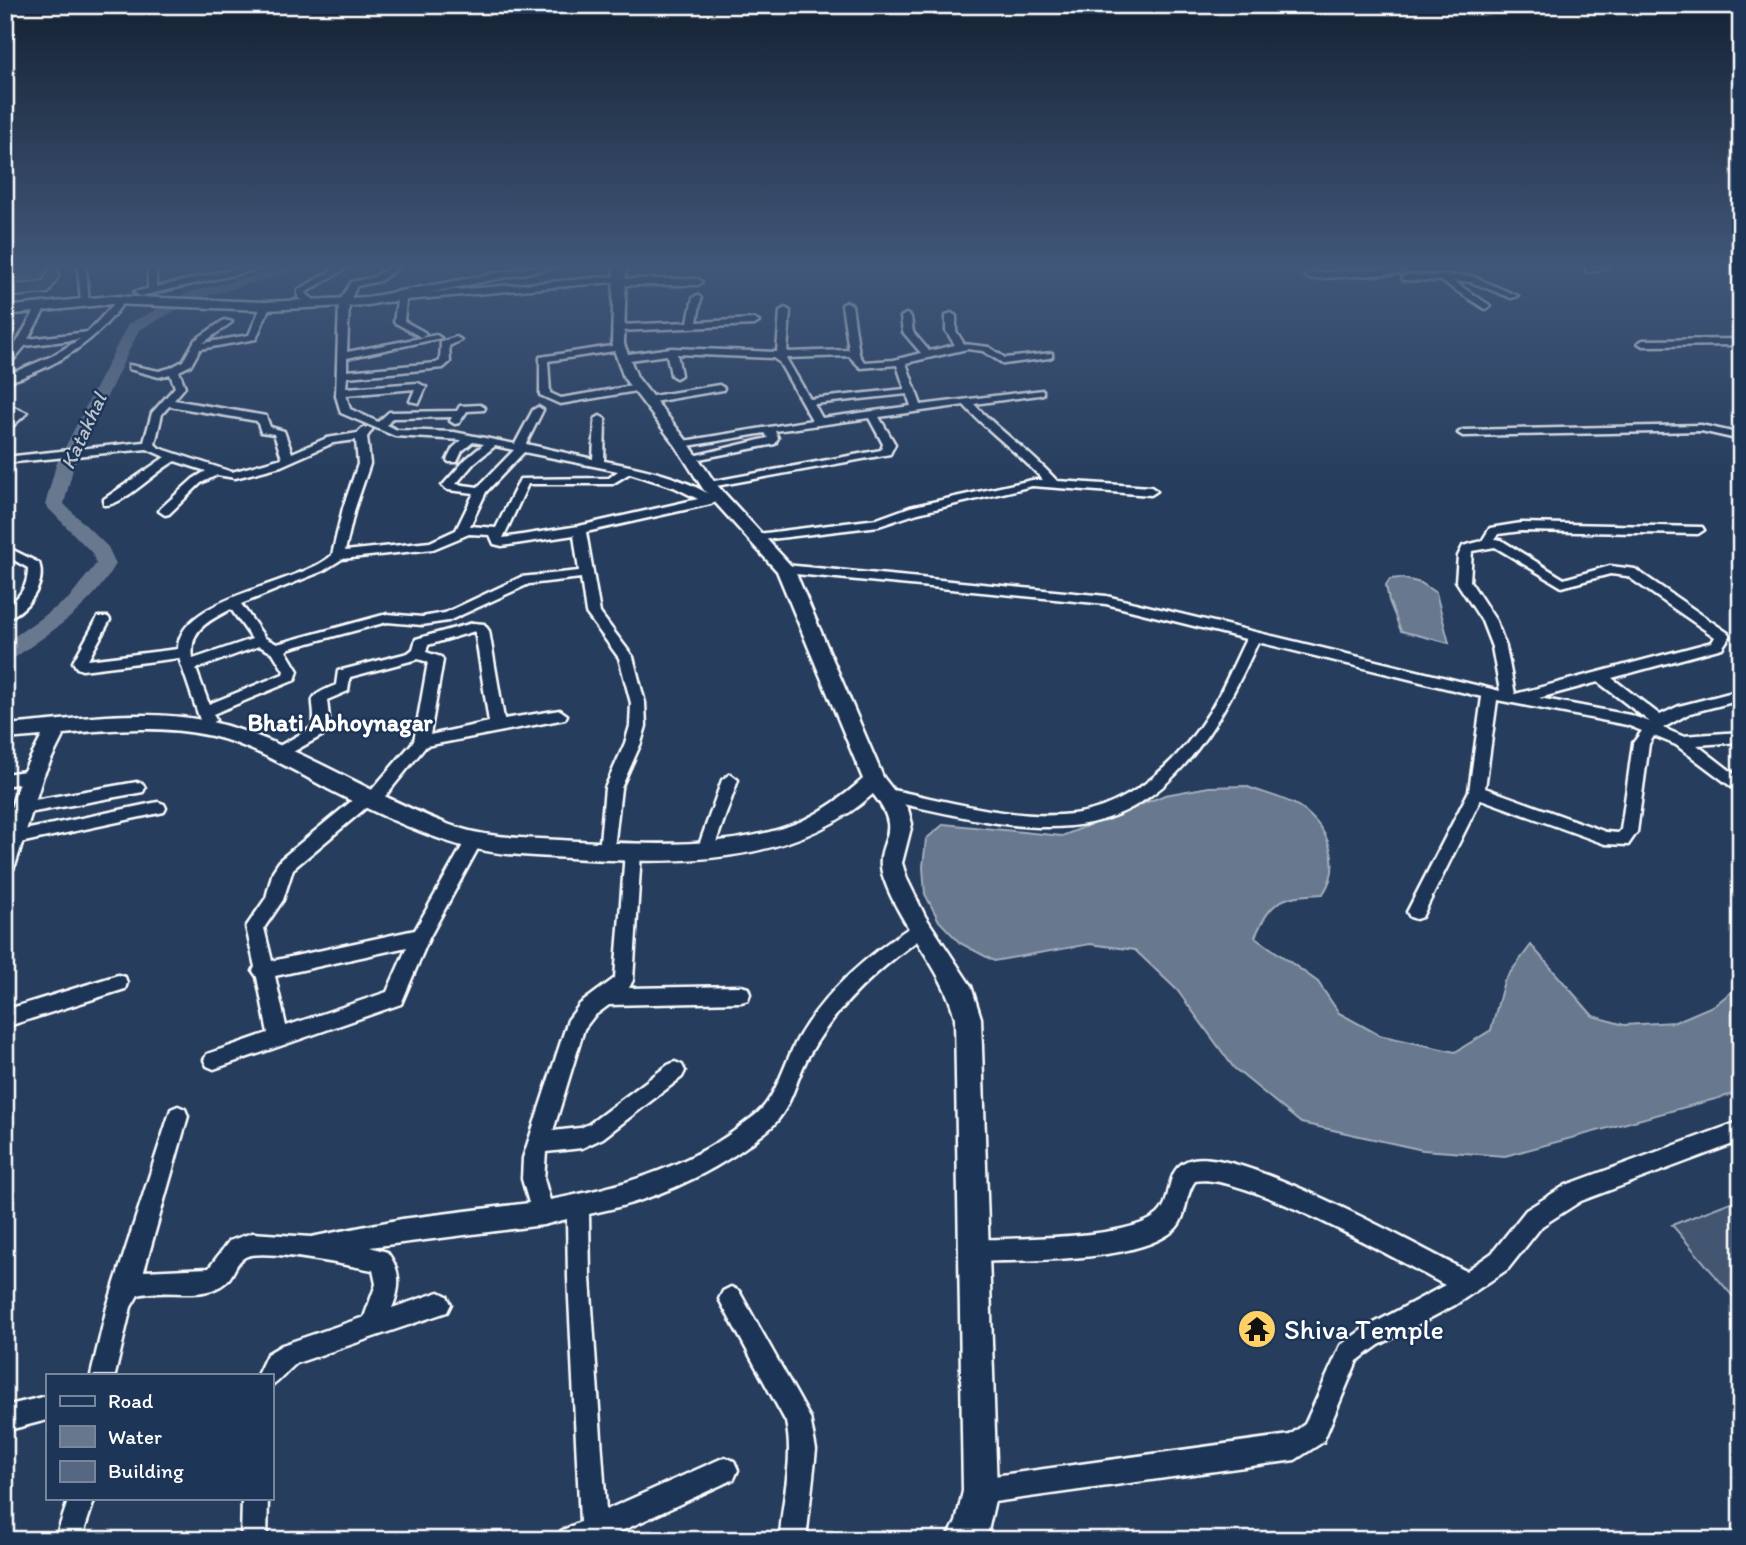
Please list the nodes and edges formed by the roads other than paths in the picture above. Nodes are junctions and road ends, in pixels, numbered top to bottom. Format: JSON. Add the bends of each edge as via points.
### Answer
{"nodes":[{"id":1,"x":24,"y":339,"type":"edge"},
{"id":2,"x":57,"y":339,"type":"edge"},
{"id":3,"x":87,"y":339,"type":"edge"},
{"id":4,"x":202,"y":339,"type":"edge"},
{"id":5,"x":242,"y":339,"type":"edge"},
{"id":6,"x":344,"y":339,"type":"edge"},
{"id":7,"x":430,"y":339,"type":"edge"},
{"id":8,"x":620,"y":339,"type":"edge"},
{"id":9,"x":639,"y":339,"type":"edge"},
{"id":10,"x":781,"y":339,"type":"edge"},
{"id":11,"x":852,"y":339,"type":"edge"},
{"id":12,"x":914,"y":339,"type":"edge"},
{"id":13,"x":956,"y":339,"type":"edge"},
{"id":14,"x":456,"y":340,"type":"dead end"},
{"id":15,"x":1741,"y":342,"type":"edge"},
{"id":16,"x":23,"y":343,"type":"junction"},
{"id":17,"x":1643,"y":343,"type":"dead end"},
{"id":18,"x":620,"y":345,"type":"junction"},
{"id":19,"x":197,"y":348,"type":"junction"},
{"id":20,"x":962,"y":349,"type":"junction"},
{"id":21,"x":671,"y":351,"type":"junction"},
{"id":22,"x":926,"y":353,"type":"junction"},
{"id":23,"x":854,"y":354,"type":"junction"},
{"id":24,"x":779,"y":355,"type":"junction"},
{"id":25,"x":1049,"y":355,"type":"dead end"},
{"id":26,"x":344,"y":356,"type":"junction"},
{"id":27,"x":5,"y":361,"type":"edge"},
{"id":28,"x":898,"y":361,"type":"junction"},
{"id":29,"x":133,"y":367,"type":"dead end"},
{"id":30,"x":174,"y":370,"type":"junction"},
{"id":31,"x":343,"y":374,"type":"junction"},
{"id":32,"x":676,"y":375,"type":"dead end"},
{"id":33,"x":5,"y":380,"type":"edge"},
{"id":34,"x":719,"y":388,"type":"dead end"},
{"id":35,"x":911,"y":391,"type":"junction"},
{"id":36,"x":341,"y":392,"type":"junction"},
{"id":37,"x":1039,"y":392,"type":"dead end"},
{"id":38,"x":642,"y":394,"type":"junction"},
{"id":39,"x":415,"y":401,"type":"dead end"},
{"id":40,"x":165,"y":402,"type":"junction"},
{"id":41,"x":807,"y":402,"type":"junction"},
{"id":42,"x":967,"y":402,"type":"junction"},
{"id":43,"x":5,"y":405,"type":"edge"},
{"id":44,"x":480,"y":408,"type":"dead end"},
{"id":45,"x":538,"y":410,"type":"dead end"},
{"id":46,"x":918,"y":410,"type":"junction"},
{"id":47,"x":459,"y":414,"type":"junction"},
{"id":48,"x":873,"y":415,"type":"junction"},
{"id":49,"x":600,"y":419,"type":"dead end"},
{"id":50,"x":819,"y":423,"type":"junction"},
{"id":51,"x":377,"y":426,"type":"junction"},
{"id":52,"x":769,"y":429,"type":"junction"},
{"id":53,"x":5,"y":430,"type":"edge"},
{"id":54,"x":1463,"y":433,"type":"dead end"},
{"id":55,"x":446,"y":434,"type":"junction"},
{"id":56,"x":361,"y":436,"type":"junction"},
{"id":57,"x":471,"y":438,"type":"junction"},
{"id":58,"x":1741,"y":438,"type":"edge"},
{"id":59,"x":493,"y":442,"type":"junction"},
{"id":60,"x":149,"y":444,"type":"junction"},
{"id":61,"x":521,"y":447,"type":"junction"},
{"id":62,"x":687,"y":452,"type":"junction"},
{"id":63,"x":176,"y":456,"type":"junction"},
{"id":64,"x":5,"y":460,"type":"edge"},
{"id":65,"x":288,"y":460,"type":"junction"},
{"id":66,"x":453,"y":460,"type":"dead end"},
{"id":67,"x":598,"y":463,"type":"junction"},
{"id":68,"x":628,"y":469,"type":"junction"},
{"id":69,"x":216,"y":471,"type":"junction"},
{"id":70,"x":1052,"y":483,"type":"junction"},
{"id":71,"x":481,"y":491,"type":"junction"},
{"id":72,"x":1151,"y":491,"type":"dead end"},
{"id":73,"x":712,"y":495,"type":"junction"},
{"id":74,"x":108,"y":502,"type":"dead end"},
{"id":75,"x":165,"y":511,"type":"dead end"},
{"id":76,"x":579,"y":530,"type":"junction"},
{"id":77,"x":1698,"y":530,"type":"dead end"},
{"id":78,"x":461,"y":532,"type":"junction"},
{"id":79,"x":497,"y":538,"type":"junction"},
{"id":80,"x":758,"y":538,"type":"junction"},
{"id":81,"x":1487,"y":542,"type":"junction"},
{"id":82,"x":5,"y":550,"type":"edge"},
{"id":83,"x":338,"y":556,"type":"junction"},
{"id":84,"x":785,"y":569,"type":"junction"},
{"id":85,"x":585,"y":574,"type":"junction"},
{"id":86,"x":234,"y":604,"type":"junction"},
{"id":87,"x":5,"y":615,"type":"edge"},
{"id":88,"x":103,"y":620,"type":"dead end"},
{"id":89,"x":1254,"y":636,"type":"junction"},
{"id":90,"x":260,"y":641,"type":"junction"},
{"id":91,"x":278,"y":650,"type":"junction"},
{"id":92,"x":418,"y":654,"type":"junction"},
{"id":93,"x":187,"y":659,"type":"junction"},
{"id":94,"x":1601,"y":677,"type":"junction"},
{"id":95,"x":1490,"y":694,"type":"junction"},
{"id":96,"x":1741,"y":695,"type":"edge"},
{"id":97,"x":1513,"y":699,"type":"junction"},
{"id":98,"x":560,"y":715,"type":"dead end"},
{"id":99,"x":208,"y":720,"type":"junction"},
{"id":100,"x":497,"y":724,"type":"junction"},
{"id":101,"x":1656,"y":724,"type":"junction"},
{"id":102,"x":56,"y":729,"type":"junction"},
{"id":103,"x":5,"y":732,"type":"edge"},
{"id":104,"x":1741,"y":737,"type":"edge"},
{"id":105,"x":1681,"y":741,"type":"junction"},
{"id":106,"x":421,"y":742,"type":"junction"},
{"id":107,"x":277,"y":754,"type":"junction"},
{"id":108,"x":32,"y":776,"type":"junction"},
{"id":109,"x":5,"y":780,"type":"edge"},
{"id":110,"x":730,"y":780,"type":"dead end"},
{"id":111,"x":137,"y":788,"type":"dead end"},
{"id":112,"x":880,"y":788,"type":"junction"},
{"id":113,"x":1741,"y":788,"type":"edge"},
{"id":114,"x":1477,"y":791,"type":"junction"},
{"id":115,"x":369,"y":799,"type":"junction"},
{"id":116,"x":23,"y":808,"type":"junction"},
{"id":117,"x":158,"y":808,"type":"dead end"},
{"id":118,"x":15,"y":838,"type":"junction"},
{"id":119,"x":474,"y":841,"type":"junction"},
{"id":120,"x":706,"y":848,"type":"junction"},
{"id":121,"x":607,"y":852,"type":"junction"},
{"id":122,"x":633,"y":852,"type":"junction"},
{"id":123,"x":5,"y":863,"type":"edge"},
{"id":124,"x":1416,"y":912,"type":"dead end"},
{"id":125,"x":921,"y":929,"type":"junction"},
{"id":126,"x":421,"y":936,"type":"junction"},
{"id":127,"x":262,"y":971,"type":"junction"},
{"id":128,"x":118,"y":983,"type":"dead end"},
{"id":129,"x":741,"y":994,"type":"dead end"},
{"id":130,"x":603,"y":997,"type":"junction"},
{"id":131,"x":5,"y":1019,"type":"edge"},
{"id":132,"x":279,"y":1037,"type":"junction"},
{"id":133,"x":214,"y":1060,"type":"dead end"},
{"id":134,"x":675,"y":1071,"type":"dead end"},
{"id":135,"x":178,"y":1116,"type":"dead end"},
{"id":136,"x":1741,"y":1131,"type":"edge"},
{"id":137,"x":537,"y":1143,"type":"junction"},
{"id":138,"x":578,"y":1208,"type":"junction"},
{"id":139,"x":543,"y":1214,"type":"junction"},
{"id":140,"x":308,"y":1249,"type":"junction"},
{"id":141,"x":971,"y":1251,"type":"junction"},
{"id":142,"x":1468,"y":1284,"type":"junction"},
{"id":143,"x":127,"y":1288,"type":"junction"},
{"id":144,"x":731,"y":1298,"type":"dead end"},
{"id":145,"x":439,"y":1304,"type":"dead end"},
{"id":146,"x":372,"y":1326,"type":"junction"},
{"id":147,"x":103,"y":1374,"type":"edge"},
{"id":148,"x":270,"y":1374,"type":"edge"},
{"id":149,"x":46,"y":1408,"type":"edge"},
{"id":150,"x":5,"y":1419,"type":"edge"},
{"id":151,"x":725,"y":1470,"type":"dead end"},
{"id":152,"x":979,"y":1491,"type":"junction"},
{"id":153,"x":81,"y":1500,"type":"edge"},
{"id":154,"x":255,"y":1500,"type":"edge"},
{"id":155,"x":582,"y":1535,"type":"edge"},
{"id":156,"x":68,"y":1540,"type":"edge"},
{"id":157,"x":254,"y":1540,"type":"edge"},
{"id":158,"x":793,"y":1540,"type":"edge"},
{"id":159,"x":964,"y":1540,"type":"edge"}],
"edges":[{"from":1,"to":16,"type":"street"},
{"from":2,"to":16,"type":"street"},
{"from":3,"to":33,"type":"street"},
{"from":4,"to":19,"type":"street"},
{"from":5,"to":19,"type":"street"},
{"from":6,"to":26,"type":"street"},
{"from":7,"to":26,"type":"street"},
{"from":8,"to":18,"type":"street"},
{"from":9,"to":18,"type":"street"},
{"from":10,"to":24,"type":"street"},
{"from":11,"to":23,"type":"street"},
{"from":12,"to":22,"type":"street"},
{"from":13,"to":20,"type":"street"},
{"from":14,"to":31,"type":"street","via":[[444,344],[444,362],[439,366]]},
{"from":15,"to":17,"type":"street"},
{"from":16,"to":27,"type":"street","via":[[18,353]]},
{"from":18,"to":21,"type":"street"},
{"from":18,"to":38,"type":"street"},
{"from":18,"to":38,"type":"street","via":[[543,359],[545,396],[560,401]]},
{"from":19,"to":30,"type":"street","via":[[187,363]]},
{"from":20,"to":22,"type":"street"},
{"from":20,"to":25,"type":"street","via":[[986,349],[1004,362]]},
{"from":21,"to":24,"type":"street"},
{"from":21,"to":32,"type":"street"},
{"from":22,"to":28,"type":"street","via":[[919,359]]},
{"from":23,"to":24,"type":"street"},
{"from":23,"to":28,"type":"street","via":[[861,365]]},
{"from":24,"to":41,"type":"street"},
{"from":26,"to":31,"type":"street"},
{"from":28,"to":35,"type":"street"},
{"from":29,"to":30,"type":"street","via":[[159,374]]},
{"from":30,"to":40,"type":"street","via":[[180,387]]},
{"from":31,"to":36,"type":"street"},
{"from":34,"to":38,"type":"street"},
{"from":35,"to":41,"type":"street"},
{"from":35,"to":46,"type":"street"},
{"from":36,"to":39,"type":"street","via":[[418,386]]},
{"from":36,"to":51,"type":"street","via":[[345,411]]},
{"from":37,"to":42,"type":"street"},
{"from":38,"to":62,"type":"street"},
{"from":40,"to":60,"type":"street","via":[[157,412]]},
{"from":40,"to":65,"type":"street","via":[[245,419],[262,418],[265,430],[279,431]]},
{"from":41,"to":50,"type":"street"},
{"from":42,"to":46,"type":"street"},
{"from":42,"to":70,"type":"street"},
{"from":43,"to":53,"type":"street","via":[[22,413]]},
{"from":44,"to":47,"type":"street","via":[[464,408]]},
{"from":45,"to":61,"type":"street"},
{"from":46,"to":48,"type":"street"},
{"from":47,"to":51,"type":"street","via":[[389,415]]},
{"from":47,"to":55,"type":"street"},
{"from":48,"to":50,"type":"street"},
{"from":48,"to":73,"type":"street","via":[[889,444],[886,452]]},
{"from":49,"to":67,"type":"street"},
{"from":50,"to":52,"type":"street"},
{"from":51,"to":55,"type":"street","via":[[395,433]]},
{"from":51,"to":56,"type":"street"},
{"from":52,"to":62,"type":"street"},
{"from":52,"to":62,"type":"street","via":[[771,442]]},
{"from":54,"to":58,"type":"street","via":[[1701,428]]},
{"from":55,"to":57,"type":"street"},
{"from":56,"to":65,"type":"street","via":[[331,440]]},
{"from":56,"to":83,"type":"street","via":[[364,464]]},
{"from":57,"to":59,"type":"street"},
{"from":57,"to":66,"type":"street"},
{"from":59,"to":61,"type":"street"},
{"from":59,"to":71,"type":"street","via":[[448,486]]},
{"from":60,"to":63,"type":"street"},
{"from":60,"to":64,"type":"street"},
{"from":61,"to":67,"type":"street"},
{"from":61,"to":71,"type":"street"},
{"from":62,"to":73,"type":"street"},
{"from":63,"to":69,"type":"street"},
{"from":63,"to":74,"type":"street","via":[[152,467],[129,490]]},
{"from":65,"to":69,"type":"street","via":[[231,475]]},
{"from":67,"to":68,"type":"street"},
{"from":68,"to":73,"type":"street"},
{"from":68,"to":79,"type":"street","via":[[612,481],[524,481]]},
{"from":69,"to":75,"type":"street","via":[[197,481]]},
{"from":70,"to":72,"type":"street"},
{"from":70,"to":80,"type":"street","via":[[1022,484],[879,522]]},
{"from":71,"to":78,"type":"street"},
{"from":73,"to":76,"type":"street"},
{"from":73,"to":80,"type":"street"},
{"from":76,"to":79,"type":"street","via":[[507,541]]},
{"from":76,"to":85,"type":"street"},
{"from":77,"to":81,"type":"street","via":[[1521,527],[1494,531]]},
{"from":78,"to":79,"type":"street","via":[[490,530]]},
{"from":78,"to":83,"type":"street","via":[[433,545]]},
{"from":80,"to":84,"type":"street"},
{"from":81,"to":94,"type":"street","via":[[1506,547],[1562,583],[1609,570],[1630,572],[1723,636],[1717,645]]},
{"from":81,"to":97,"type":"street","via":[[1467,549],[1463,581],[1489,621]]},
{"from":82,"to":87,"type":"street","via":[[34,566],[36,581],[28,596]]},
{"from":83,"to":86,"type":"street","via":[[324,568]]},
{"from":84,"to":89,"type":"street","via":[[1072,595]]},
{"from":84,"to":112,"type":"street"},
{"from":85,"to":91,"type":"street","via":[[526,580],[448,617],[422,621],[387,618]]},
{"from":85,"to":121,"type":"street","via":[[593,613],[626,657],[638,703],[635,735],[613,788]]},
{"from":86,"to":90,"type":"street"},
{"from":86,"to":93,"type":"street","via":[[188,633]]},
{"from":88,"to":93,"type":"street","via":[[79,662],[82,665]]},
{"from":89,"to":95,"type":"street"},
{"from":89,"to":112,"type":"street","via":[[1204,732],[1167,772],[1098,816],[1039,820]]},
{"from":90,"to":91,"type":"street"},
{"from":90,"to":93,"type":"street"},
{"from":91,"to":99,"type":"street","via":[[290,677]]},
{"from":92,"to":100,"type":"street","via":[[421,642],[479,627]]},
{"from":92,"to":106,"type":"street","via":[[436,660]]},
{"from":92,"to":107,"type":"street","via":[[343,674],[343,688],[319,698],[320,730]]},
{"from":93,"to":99,"type":"street"},
{"from":94,"to":97,"type":"street"},
{"from":94,"to":101,"type":"street"},
{"from":95,"to":97,"type":"street"},
{"from":95,"to":114,"type":"street"},
{"from":96,"to":101,"type":"street","via":[[1686,710]]},
{"from":97,"to":101,"type":"street"},
{"from":98,"to":100,"type":"street"},
{"from":99,"to":102,"type":"street"},
{"from":99,"to":107,"type":"street"},
{"from":100,"to":106,"type":"street"},
{"from":101,"to":105,"type":"street"},
{"from":101,"to":114,"type":"street","via":[[1641,743],[1629,832],[1622,840],[1592,834]]},
{"from":102,"to":103,"type":"street"},
{"from":102,"to":108,"type":"street"},
{"from":104,"to":105,"type":"street"},
{"from":105,"to":113,"type":"street"},
{"from":106,"to":115,"type":"street"},
{"from":107,"to":115,"type":"street"},
{"from":108,"to":109,"type":"street"},
{"from":108,"to":116,"type":"street"},
{"from":110,"to":120,"type":"street"},
{"from":111,"to":116,"type":"street"},
{"from":112,"to":120,"type":"street","via":[[820,822],[754,842]]},
{"from":112,"to":125,"type":"street","via":[[897,809],[901,824],[891,863],[895,879]]},
{"from":114,"to":124,"type":"street"},
{"from":115,"to":119,"type":"street"},
{"from":115,"to":127,"type":"street","via":[[282,871],[274,901],[255,927]]},
{"from":116,"to":118,"type":"street"},
{"from":117,"to":118,"type":"street"},
{"from":118,"to":123,"type":"street"},
{"from":119,"to":121,"type":"street"},
{"from":119,"to":126,"type":"street"},
{"from":120,"to":122,"type":"street"},
{"from":121,"to":122,"type":"street"},
{"from":122,"to":130,"type":"street","via":[[624,980],[617,991]]},
{"from":125,"to":138,"type":"street","via":[[869,969],[819,1024],[765,1120],[685,1174]]},
{"from":125,"to":141,"type":"street","via":[[962,994],[968,1018]]},
{"from":126,"to":127,"type":"street"},
{"from":126,"to":132,"type":"street","via":[[394,998]]},
{"from":127,"to":132,"type":"street"},
{"from":128,"to":131,"type":"street"},
{"from":129,"to":130,"type":"street"},
{"from":130,"to":137,"type":"street","via":[[584,1009],[575,1026]]},
{"from":132,"to":133,"type":"street"},
{"from":134,"to":137,"type":"street","via":[[596,1131],[582,1138]]},
{"from":135,"to":143,"type":"street"},
{"from":136,"to":142,"type":"street","via":[[1555,1203],[1534,1218],[1500,1261]]},
{"from":137,"to":139,"type":"street","via":[[533,1179]]},
{"from":138,"to":139,"type":"street"},
{"from":138,"to":155,"type":"street"},
{"from":139,"to":140,"type":"street","via":[[400,1231]]},
{"from":140,"to":143,"type":"street","via":[[244,1244],[234,1251],[222,1273],[212,1278],[151,1279]]},
{"from":140,"to":146,"type":"street","via":[[379,1260],[388,1268],[388,1290]]},
{"from":141,"to":142,"type":"street","via":[[1099,1242],[1151,1232],[1168,1220],[1182,1178],[1205,1167],[1270,1187]]},
{"from":141,"to":152,"type":"street"},
{"from":142,"to":152,"type":"street","via":[[1349,1353],[1314,1433],[1295,1447]]},
{"from":143,"to":147,"type":"street"},
{"from":144,"to":158,"type":"street","via":[[804,1436],[805,1464]]},
{"from":145,"to":146,"type":"street"},
{"from":146,"to":148,"type":"street","via":[[290,1353]]},
{"from":149,"to":150,"type":"street"},
{"from":151,"to":155,"type":"street"},
{"from":152,"to":159,"type":"street","via":[[972,1530]]},
{"from":153,"to":156,"type":"street"},
{"from":154,"to":157,"type":"street"}]}
